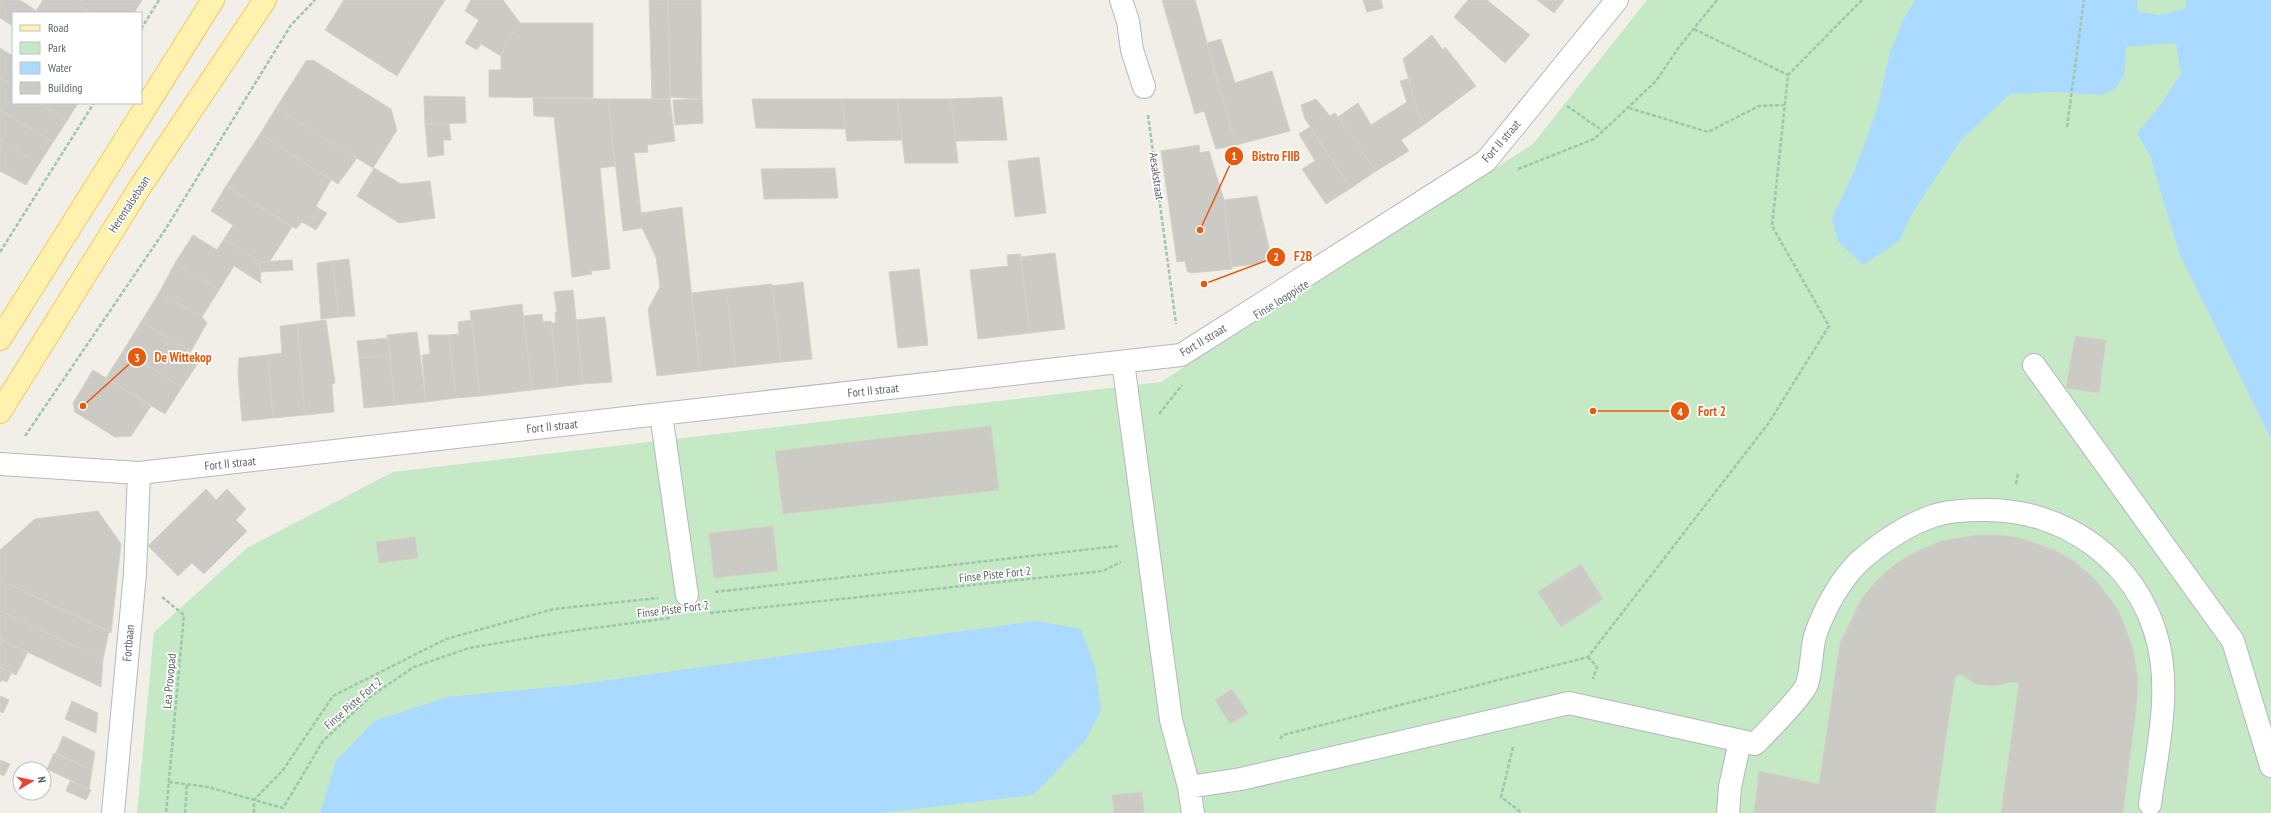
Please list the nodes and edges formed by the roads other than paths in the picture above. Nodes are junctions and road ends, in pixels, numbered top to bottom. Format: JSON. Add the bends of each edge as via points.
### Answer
{"nodes":[{"id":1,"x":213,"y":0,"type":"edge"},
{"id":2,"x":265,"y":0,"type":"edge"},
{"id":3,"x":1121,"y":0,"type":"edge"},
{"id":4,"x":1617,"y":0,"type":"edge"},
{"id":5,"x":1144,"y":87,"type":"road end"},
{"id":6,"x":0,"y":339,"type":"edge"},
{"id":7,"x":1123,"y":362,"type":"junction"},
{"id":8,"x":2034,"y":365,"type":"dead end"},
{"id":9,"x":0,"y":412,"type":"edge"},
{"id":10,"x":661,"y":414,"type":"junction"},
{"id":11,"x":3,"y":464,"type":"edge"},
{"id":12,"x":139,"y":473,"type":"junction"},
{"id":13,"x":687,"y":595,"type":"road end"},
{"id":14,"x":1740,"y":741,"type":"junction"},
{"id":15,"x":2271,"y":766,"type":"edge"},
{"id":16,"x":1189,"y":787,"type":"junction"},
{"id":17,"x":2150,"y":804,"type":"dead end"},
{"id":18,"x":113,"y":813,"type":"edge"},
{"id":19,"x":1193,"y":813,"type":"edge"},
{"id":20,"x":1728,"y":813,"type":"edge"}],
"edges":[{"from":1,"to":6,"type":"main road"},
{"from":2,"to":9,"type":"main road","name":"Herentalsebaan","via":[[140,187]]},
{"from":3,"to":5,"type":"street","via":[[1128,21],[1132,50]]},
{"from":4,"to":7,"type":"street","name":"Fort II straat","via":[[1486,161],[1181,355]]},
{"from":7,"to":10,"type":"street","name":"Fort II straat"},
{"from":7,"to":16,"type":"street","via":[[1142,551],[1171,720]]},
{"from":8,"to":15,"type":"street","via":[[2233,641]]},
{"from":10,"to":12,"type":"street","name":"Fort II straat"},
{"from":10,"to":13,"type":"street"},
{"from":11,"to":12,"type":"street","name":"Fort II straat"},
{"from":12,"to":18,"type":"street","name":"Fortbaan","via":[[135,573]]},
{"from":14,"to":16,"type":"street","via":[[1569,703],[1241,779]]},
{"from":14,"to":17,"type":"street","via":[[1755,744],[1807,686],[1816,635],[1826,612],[1841,584],[1860,561],[1883,541],[1933,516],[1975,510],[2013,511],[2044,518],[2069,528],[2090,541],[2112,560],[2140,596],[2158,643],[2163,678],[2163,704]]},
{"from":14,"to":20,"type":"street","via":[[1730,787]]},
{"from":16,"to":19,"type":"street"}]}
